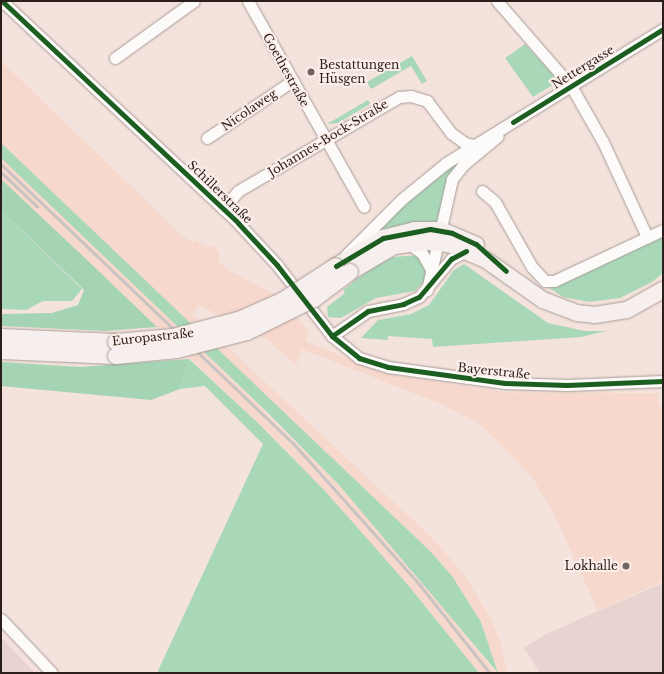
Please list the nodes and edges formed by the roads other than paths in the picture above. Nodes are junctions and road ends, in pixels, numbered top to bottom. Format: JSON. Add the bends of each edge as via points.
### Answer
{"nodes":[{"id":1,"x":2,"y":1,"type":"edge"},
{"id":2,"x":194,"y":1,"type":"edge"},
{"id":3,"x":248,"y":1,"type":"edge"},
{"id":4,"x":497,"y":1,"type":"edge"},
{"id":5,"x":663,"y":29,"type":"edge"},
{"id":6,"x":115,"y":58,"type":"dead end"},
{"id":7,"x":292,"y":81,"type":"junction"},
{"id":8,"x":572,"y":86,"type":"junction"},
{"id":9,"x":513,"y":122,"type":"junction"},
{"id":10,"x":451,"y":133,"type":"junction"},
{"id":11,"x":207,"y":138,"type":"dead end"},
{"id":12,"x":326,"y":139,"type":"junction"},
{"id":13,"x":472,"y":145,"type":"junction"},
{"id":14,"x":446,"y":163,"type":"junction"},
{"id":15,"x":482,"y":191,"type":"dead end"},
{"id":16,"x":364,"y":207,"type":"dead end"},
{"id":17,"x":223,"y":209,"type":"junction"},
{"id":18,"x":663,"y":230,"type":"edge"},
{"id":19,"x":439,"y":236,"type":"junction"},
{"id":20,"x":647,"y":237,"type":"junction"},
{"id":21,"x":406,"y":243,"type":"junction"},
{"id":22,"x":466,"y":251,"type":"junction"},
{"id":23,"x":343,"y":269,"type":"junction"},
{"id":24,"x":432,"y":270,"type":"junction"},
{"id":25,"x":506,"y":271,"type":"junction"},
{"id":26,"x":427,"y":290,"type":"junction"},
{"id":27,"x":663,"y":290,"type":"edge"},
{"id":28,"x":332,"y":336,"type":"junction"},
{"id":29,"x":1,"y":337,"type":"edge"},
{"id":30,"x":116,"y":349,"type":"junction"},
{"id":31,"x":1,"y":351,"type":"edge"},
{"id":32,"x":663,"y":381,"type":"edge"},
{"id":33,"x":1,"y":619,"type":"edge"},
{"id":34,"x":52,"y":673,"type":"edge"}],
"edges":[{"from":1,"to":17,"type":"street","name":"Schillerstraße"},
{"from":2,"to":6,"type":"street"},
{"from":3,"to":7,"type":"street","name":"Goethestraße"},
{"from":4,"to":8,"type":"street"},
{"from":5,"to":8,"type":"street","name":"Nettergasse"},
{"from":7,"to":11,"type":"street","name":"Nicolaweg"},
{"from":7,"to":12,"type":"street","name":"Goethestraße"},
{"from":8,"to":9,"type":"street","name":"Nettergasse"},
{"from":8,"to":20,"type":"street"},
{"from":9,"to":13,"type":"street","name":"Nettergasse"},
{"from":9,"to":19,"type":"street","name":"Nettergasse","via":[[457,172],[448,188]]},
{"from":10,"to":12,"type":"street","name":"Johannes-Bock-Straße","via":[[434,106],[411,96],[387,102]]},
{"from":10,"to":13,"type":"street","name":"Johannes-Bock-Straße"},
{"from":10,"to":14,"type":"street","via":[[452,148]]},
{"from":12,"to":16,"type":"street","name":"Goethestraße"},
{"from":12,"to":17,"type":"street","name":"Johannes-Bock-Straße","via":[[238,191]]},
{"from":13,"to":14,"type":"street","name":"Nettergasse"},
{"from":14,"to":23,"type":"street","name":"Nettergasse","via":[[402,199]]},
{"from":15,"to":20,"type":"street","via":[[495,202],[532,267],[545,281],[554,281]]},
{"from":17,"to":28,"type":"street","name":"Schillerstraße","via":[[277,265]]},
{"from":18,"to":20,"type":"street"},
{"from":19,"to":21,"type":"main road","name":"Europastraße"},
{"from":19,"to":22,"type":"main road","name":"Europastraße"},
{"from":19,"to":23,"type":"main road","name":"Europastraße","via":[[415,230],[382,238]]},
{"from":19,"to":24,"type":"street"},
{"from":19,"to":25,"type":"main road","name":"Europastraße","via":[[476,244]]},
{"from":21,"to":23,"type":"main road","name":"Europastraße"},
{"from":21,"to":24,"type":"street","via":[[422,252]]},
{"from":22,"to":25,"type":"main road","name":"Europastraße"},
{"from":22,"to":26,"type":"street","via":[[451,259]]},
{"from":23,"to":30,"type":"main road","name":"Europastraße","bridge":true,"via":[[241,319]]},
{"from":24,"to":26,"type":"street"},
{"from":25,"to":27,"type":"main road","name":"Europastraße","via":[[543,300],[577,313],[595,315],[627,310]]},
{"from":26,"to":28,"type":"street","via":[[411,302],[368,311]]},
{"from":28,"to":32,"type":"street","name":"Bayerstraße","via":[[359,358],[376,364],[505,383],[567,385]]},
{"from":29,"to":30,"type":"main road","name":"Europastraße"},
{"from":30,"to":31,"type":"main road","name":"Europastraße"},
{"from":33,"to":34,"type":"street"}]}
